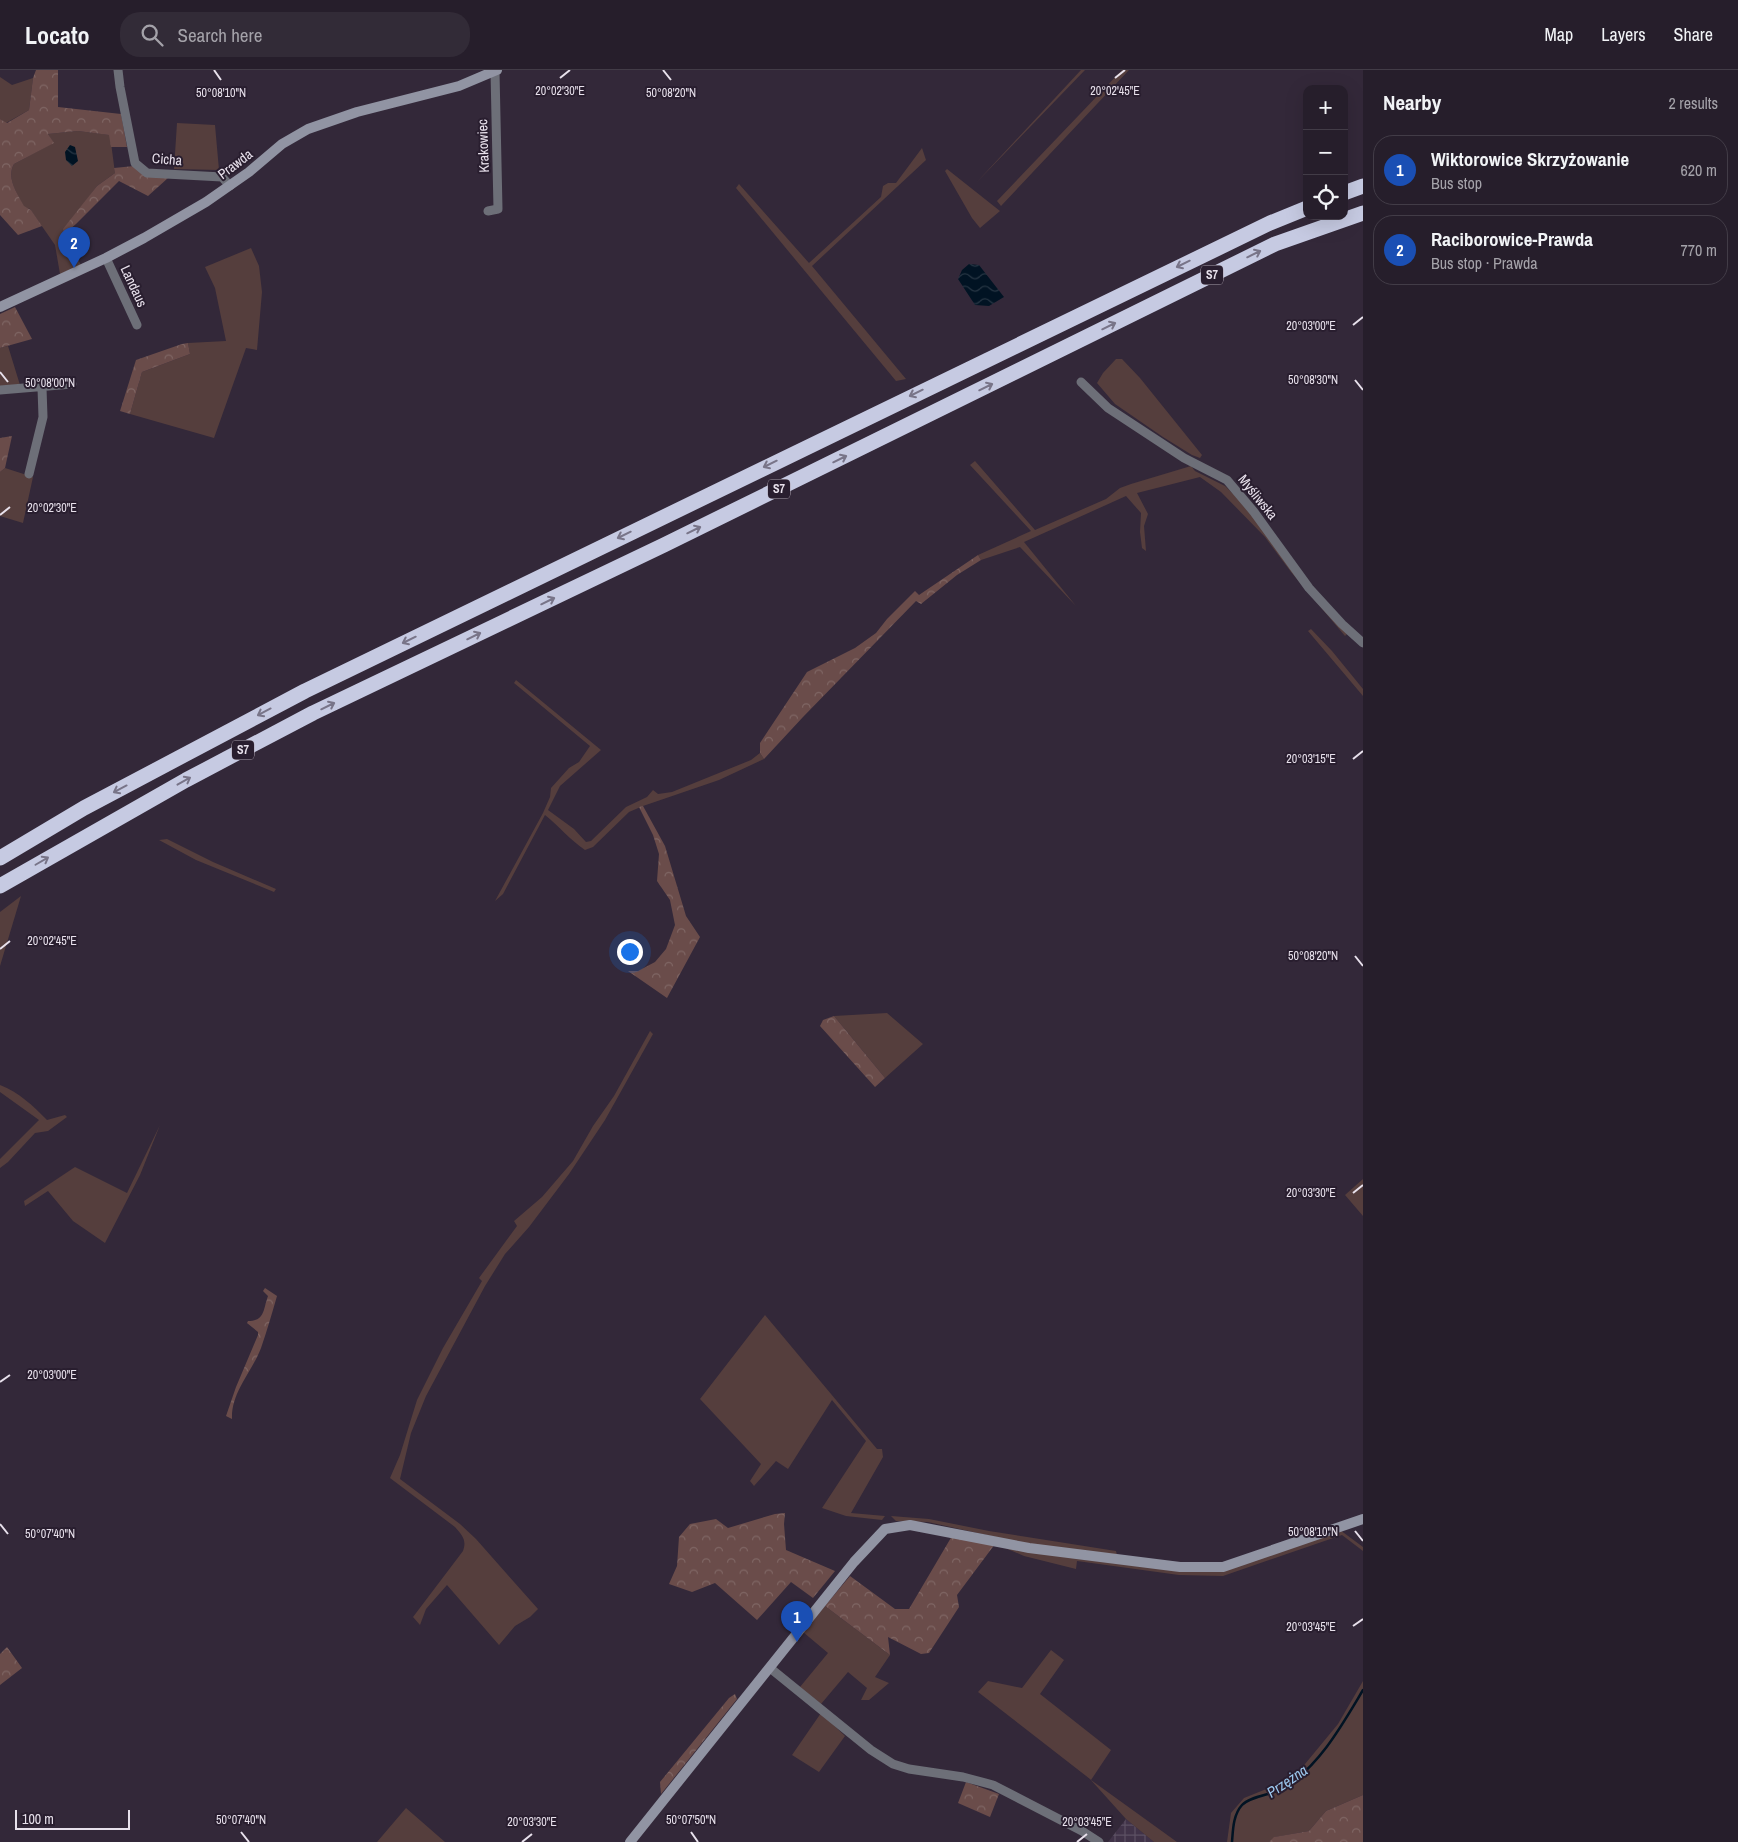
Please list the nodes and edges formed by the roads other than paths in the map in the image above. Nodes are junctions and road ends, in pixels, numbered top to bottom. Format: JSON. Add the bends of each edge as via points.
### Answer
{"nodes":[{"id":1,"x":118,"y":70,"type":"edge"},
{"id":2,"x":496,"y":71,"type":"edge"},
{"id":3,"x":230,"y":186,"type":"junction"},
{"id":4,"x":1363,"y":186,"type":"edge"},
{"id":5,"x":1348,"y":192,"type":"edge"},
{"id":6,"x":1303,"y":210,"type":"edge"},
{"id":7,"x":488,"y":211,"type":"dead end"},
{"id":8,"x":1363,"y":213,"type":"edge"},
{"id":9,"x":106,"y":258,"type":"junction"},
{"id":10,"x":0,"y":307,"type":"edge"},
{"id":11,"x":138,"y":325,"type":"dead end"},
{"id":12,"x":1082,"y":382,"type":"dead end"},
{"id":13,"x":72,"y":384,"type":"dead end"},
{"id":14,"x":42,"y":388,"type":"junction"},
{"id":15,"x":0,"y":390,"type":"edge"},
{"id":16,"x":29,"y":474,"type":"dead end"},
{"id":17,"x":1363,"y":643,"type":"edge"},
{"id":18,"x":0,"y":858,"type":"edge"},
{"id":19,"x":0,"y":886,"type":"edge"},
{"id":20,"x":1363,"y":1519,"type":"edge"},
{"id":21,"x":770,"y":1668,"type":"junction"},
{"id":22,"x":630,"y":1842,"type":"edge"},
{"id":23,"x":1099,"y":1842,"type":"edge"}],
"edges":[{"from":1,"to":3,"type":"street","name":"Cicha","via":[[136,163],[147,173],[222,176]]},
{"from":2,"to":3,"type":"street","name":"Prawda","via":[[459,86],[356,112],[308,129],[282,144]]},
{"from":2,"to":7,"type":"street","name":"Krakowiec","via":[[498,209]]},
{"from":3,"to":9,"type":"street","name":"Prawda"},
{"from":4,"to":5,"type":"highway"},
{"from":6,"to":18,"type":"highway","number":"S7","one_way":true,"via":[[1270,222],[305,690]]},
{"from":19,"to":8,"type":"highway","number":"S7","one_way":true,"via":[[186,780],[313,713],[682,536],[1275,244]]},
{"from":9,"to":10,"type":"street","name":"Prawda"},
{"from":9,"to":11,"type":"street","name":"Landaus"},
{"from":12,"to":17,"type":"street","name":"Myśliwska","via":[[1108,408],[1184,458],[1227,480],[1309,588]]},
{"from":13,"to":14,"type":"street"},
{"from":14,"to":15,"type":"street"},
{"from":14,"to":16,"type":"street","via":[[43,417]]},
{"from":20,"to":21,"type":"street","via":[[1223,1566],[1203,1568],[1029,1548],[910,1525],[894,1527],[885,1530],[854,1562]]},
{"from":21,"to":22,"type":"street"},
{"from":21,"to":23,"type":"street","via":[[893,1764],[993,1785]]}]}
